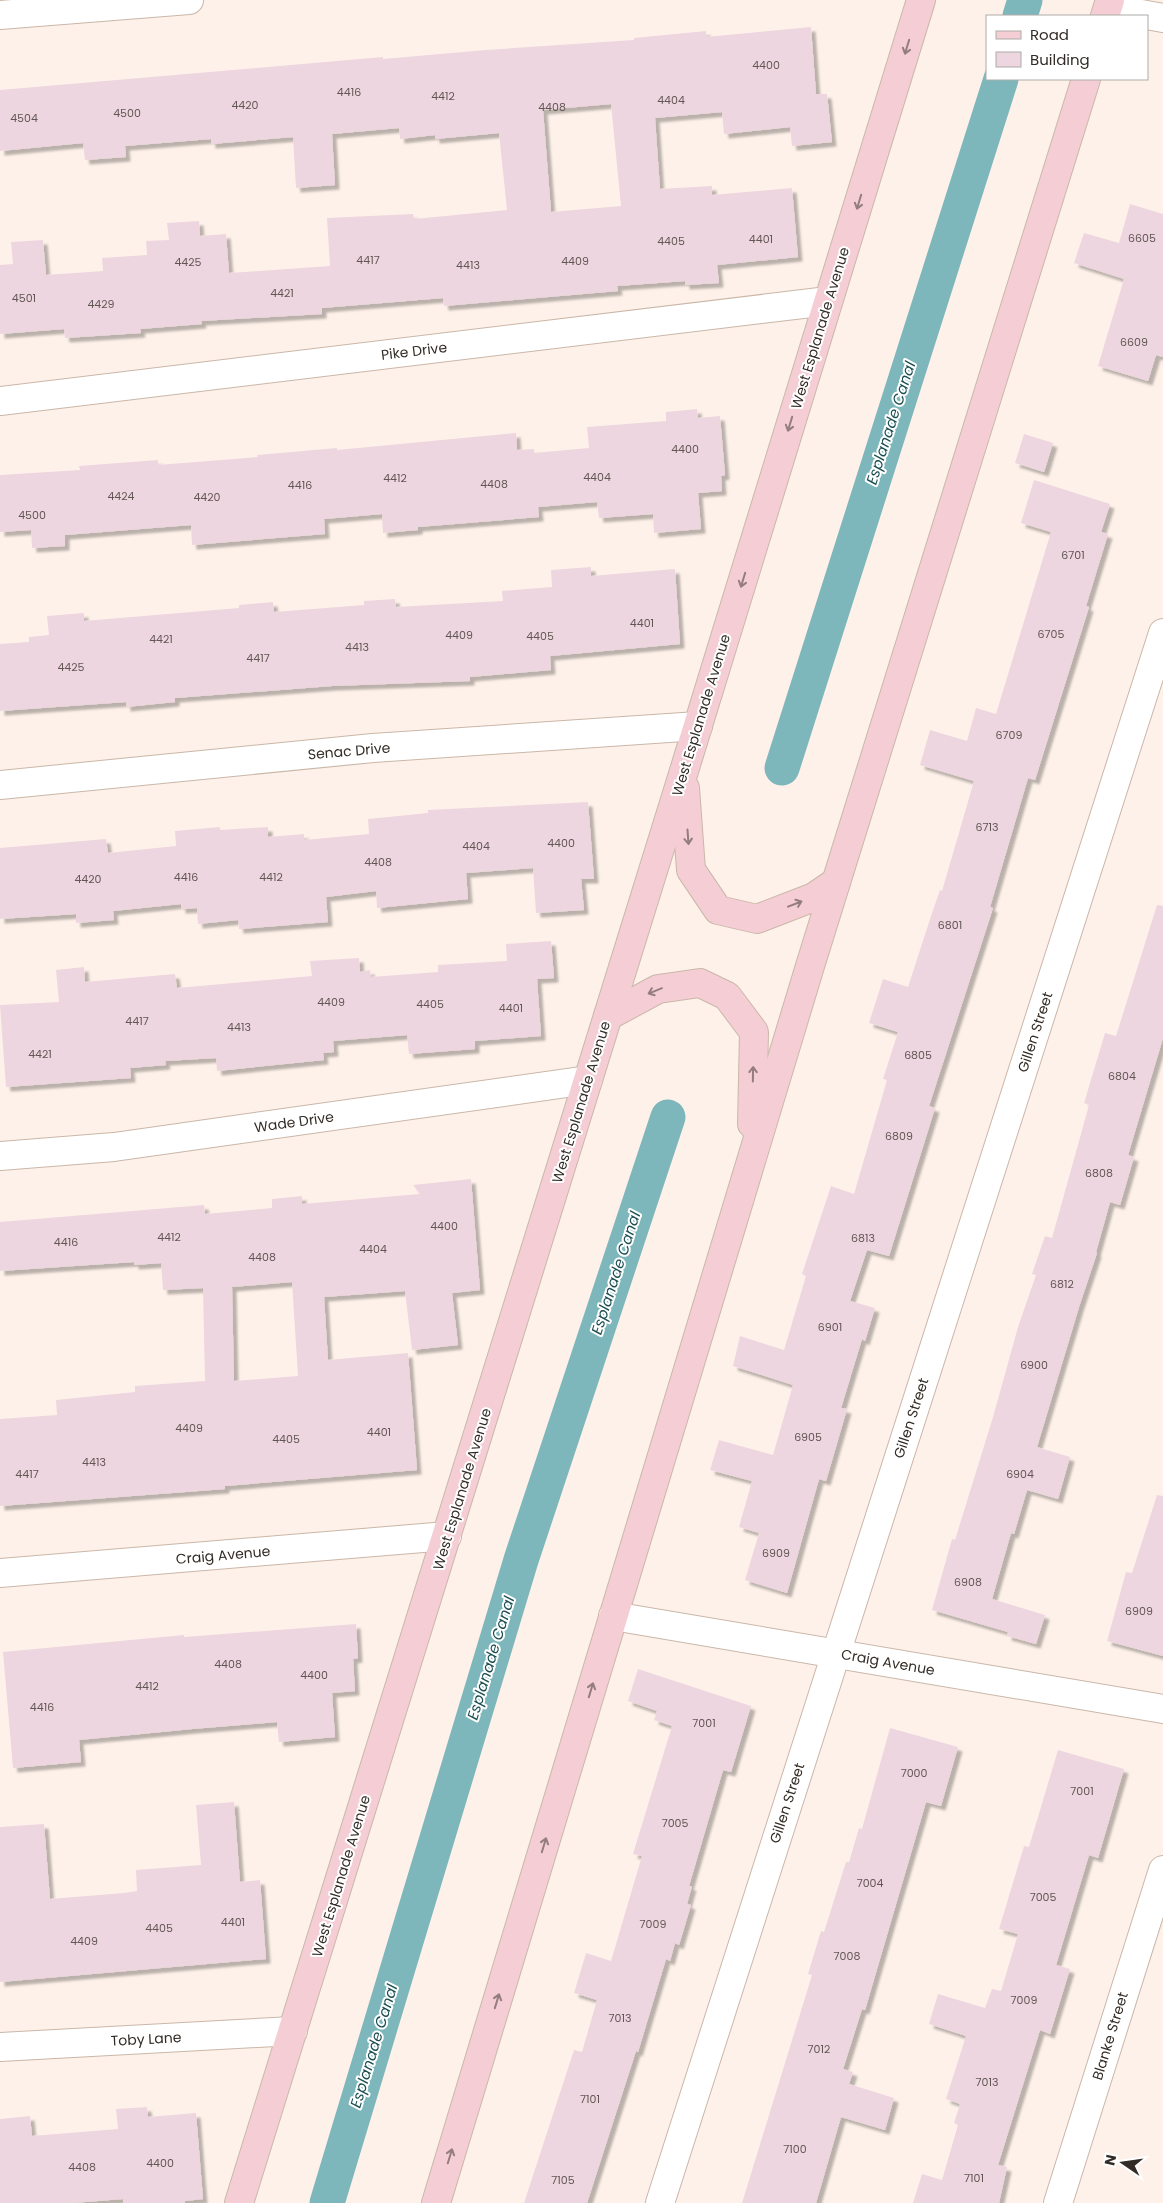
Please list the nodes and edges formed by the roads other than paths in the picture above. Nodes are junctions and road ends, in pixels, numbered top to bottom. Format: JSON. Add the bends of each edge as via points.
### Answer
{"nodes":[{"id":1,"x":189,"y":0,"type":"edge"},
{"id":2,"x":921,"y":0,"type":"edge"},
{"id":3,"x":1108,"y":8,"type":"edge"},
{"id":4,"x":0,"y":15,"type":"edge"},
{"id":5,"x":1146,"y":15,"type":"edge"},
{"id":6,"x":1148,"y":15,"type":"edge"},
{"id":7,"x":1163,"y":18,"type":"edge"},
{"id":8,"x":1086,"y":80,"type":"edge"},
{"id":9,"x":828,"y":301,"type":"junction"},
{"id":10,"x":0,"y":401,"type":"edge"},
{"id":11,"x":1163,"y":633,"type":"edge"},
{"id":12,"x":698,"y":726,"type":"junction"},
{"id":13,"x":684,"y":771,"type":"junction"},
{"id":14,"x":0,"y":785,"type":"edge"},
{"id":15,"x":836,"y":882,"type":"junction"},
{"id":16,"x":608,"y":1016,"type":"junction"},
{"id":17,"x":588,"y":1080,"type":"junction"},
{"id":18,"x":0,"y":1156,"type":"edge"},
{"id":19,"x":752,"y":1158,"type":"junction"},
{"id":20,"x":447,"y":1536,"type":"junction"},
{"id":21,"x":0,"y":1573,"type":"edge"},
{"id":22,"x":613,"y":1616,"type":"junction"},
{"id":23,"x":835,"y":1653,"type":"junction"},
{"id":24,"x":1163,"y":1709,"type":"edge"},
{"id":25,"x":1163,"y":1870,"type":"edge"},
{"id":26,"x":293,"y":2031,"type":"junction"},
{"id":27,"x":0,"y":2047,"type":"edge"},
{"id":28,"x":239,"y":2203,"type":"edge"},
{"id":29,"x":436,"y":2203,"type":"edge"},
{"id":30,"x":660,"y":2203,"type":"edge"},
{"id":31,"x":1058,"y":2203,"type":"edge"}],
"edges":[{"from":1,"to":4,"type":"street"},
{"from":2,"to":9,"type":"main road","name":"West Esplanade Avenue","one_way":true},
{"from":3,"to":5,"type":"street"},
{"from":6,"to":7,"type":"street"},
{"from":8,"to":15,"type":"main road"},
{"from":9,"to":10,"type":"street","name":"Pike Drive"},
{"from":9,"to":12,"type":"main road","name":"West Esplanade Avenue","one_way":true},
{"from":11,"to":23,"type":"street","name":"Gillen Street"},
{"from":12,"to":13,"type":"main road","name":"West Esplanade Avenue"},
{"from":12,"to":14,"type":"street","name":"Senac Drive","via":[[373,748]]},
{"from":13,"to":15,"type":"main road","one_way":true,"via":[[691,870],[718,910],[757,919],[814,897]]},
{"from":13,"to":16,"type":"main road","name":"West Esplanade Avenue"},
{"from":15,"to":19,"type":"main road"},
{"from":16,"to":17,"type":"main road","name":"West Esplanade Avenue"},
{"from":19,"to":16,"type":"main road","one_way":true,"via":[[754,1032],[727,996],[700,984],[658,989]]},
{"from":17,"to":18,"type":"street","name":"Wade Drive","via":[[114,1148]]},
{"from":17,"to":20,"type":"main road","name":"West Esplanade Avenue"},
{"from":19,"to":22,"type":"main road"},
{"from":20,"to":21,"type":"street","name":"Craig Avenue"},
{"from":20,"to":26,"type":"main road","name":"West Esplanade Avenue"},
{"from":22,"to":23,"type":"street","name":"Craig Avenue"},
{"from":29,"to":22,"type":"main road","one_way":true},
{"from":23,"to":24,"type":"street","name":"Craig Avenue"},
{"from":23,"to":30,"type":"street","name":"Gillen Street"},
{"from":25,"to":31,"type":"street","name":"Blanke Street"},
{"from":26,"to":27,"type":"street","name":"Toby Lane"},
{"from":26,"to":28,"type":"main road","name":"West Esplanade Avenue"}]}
